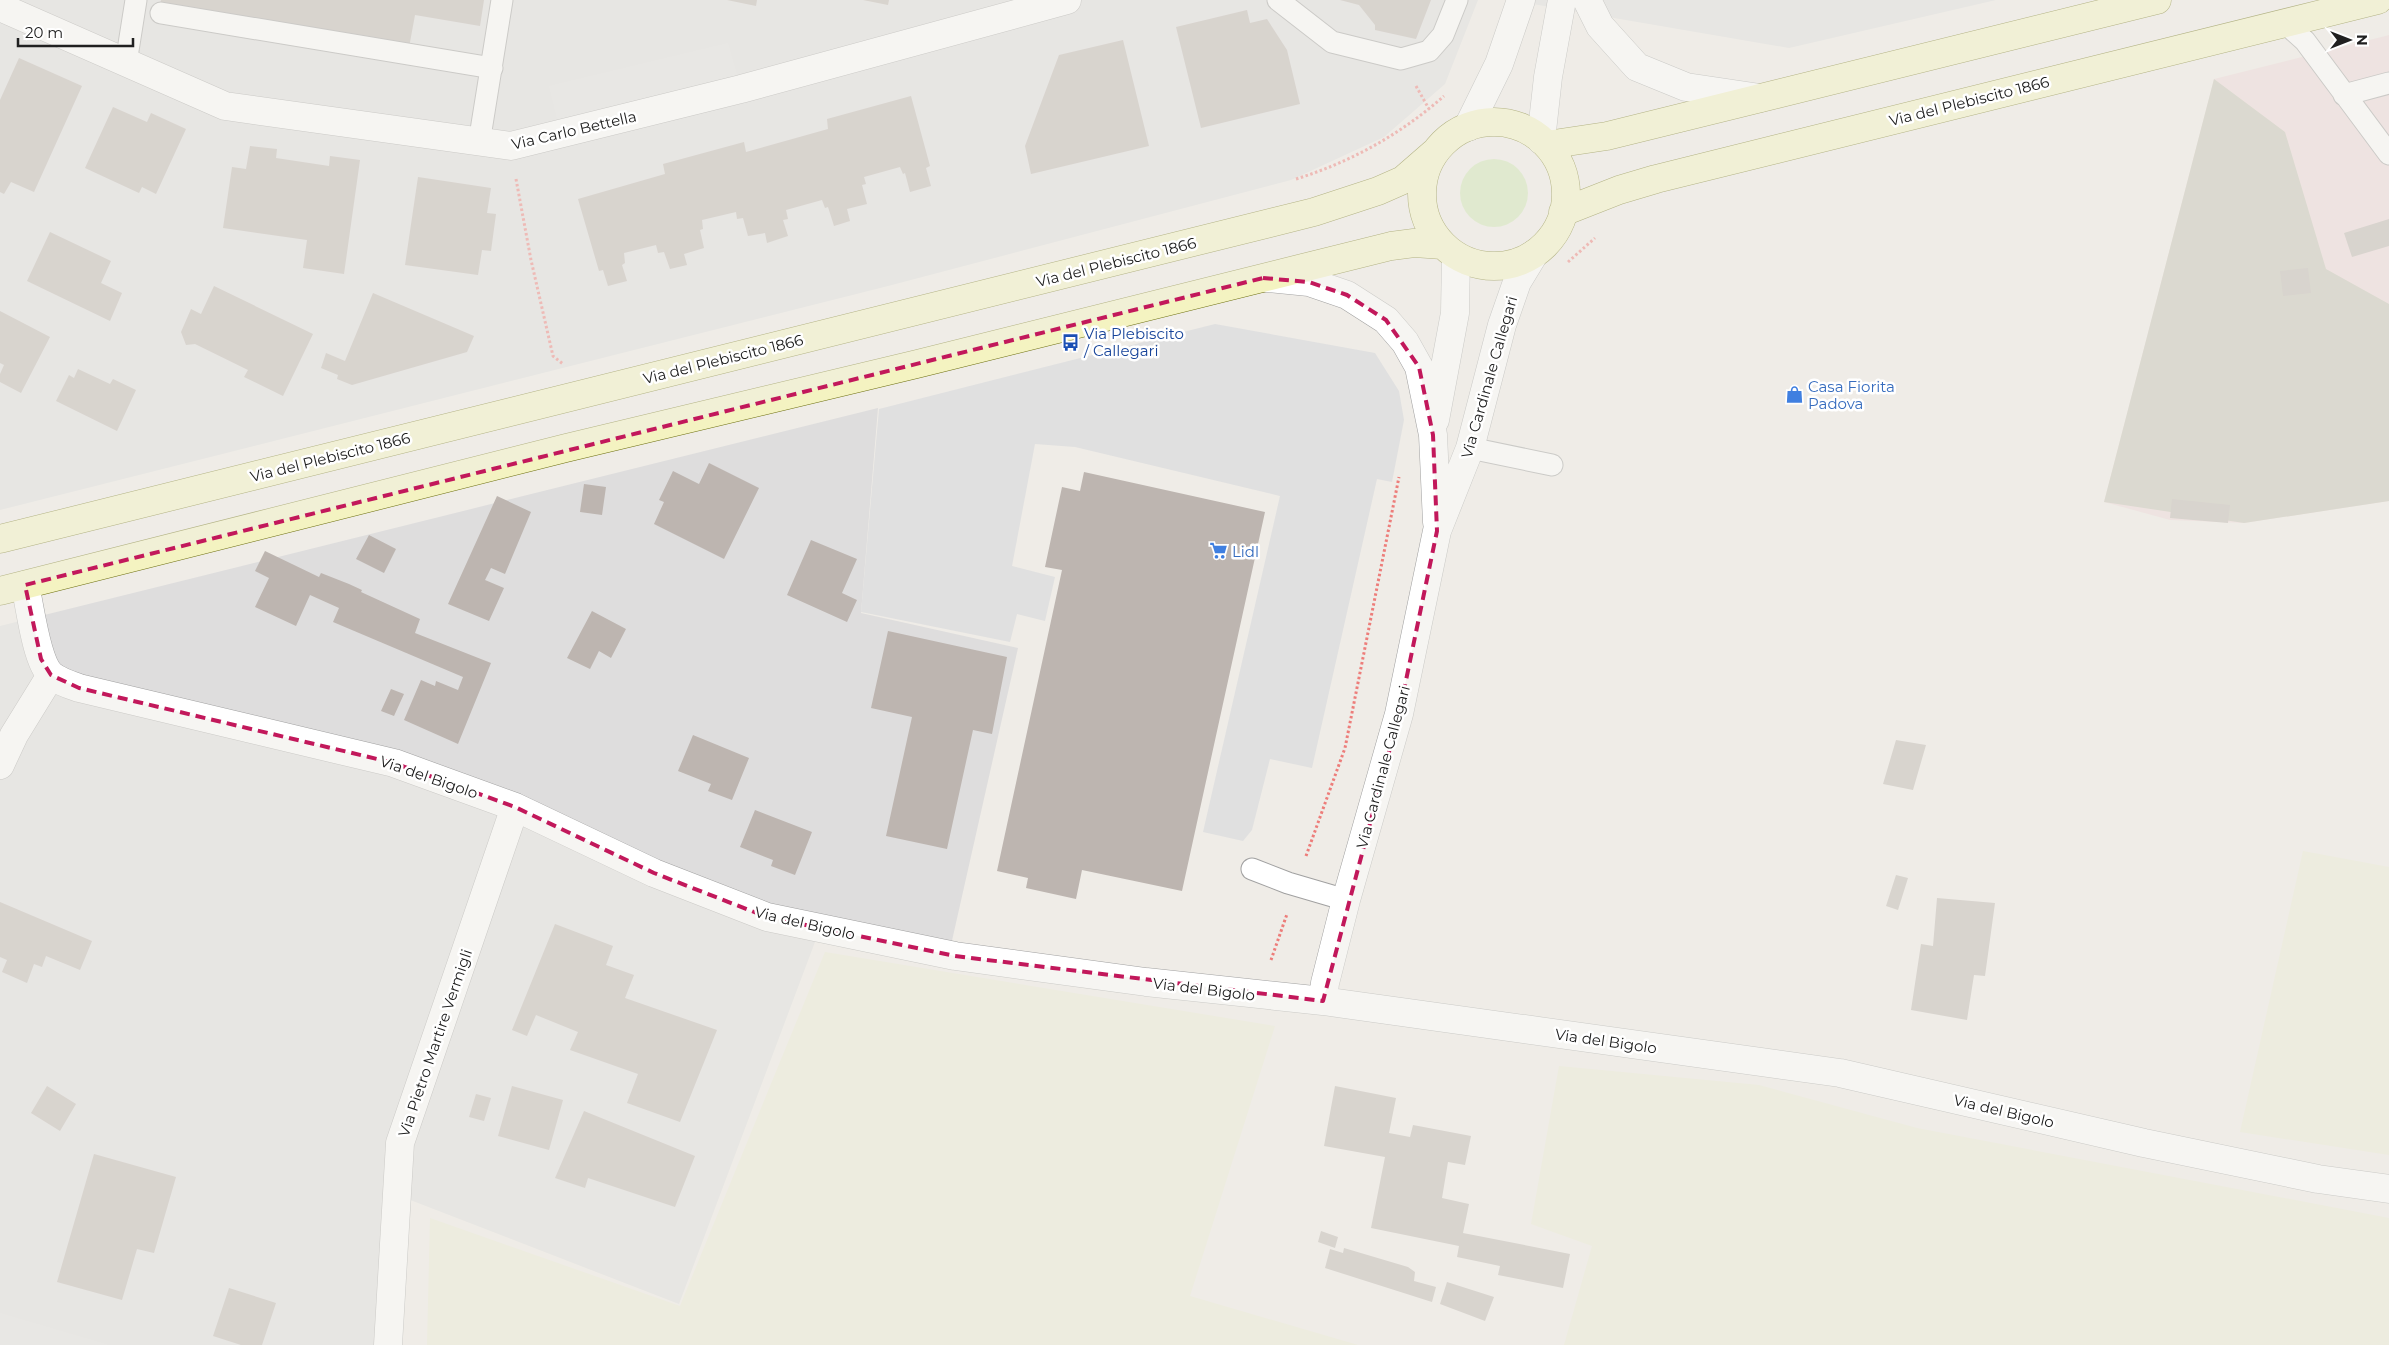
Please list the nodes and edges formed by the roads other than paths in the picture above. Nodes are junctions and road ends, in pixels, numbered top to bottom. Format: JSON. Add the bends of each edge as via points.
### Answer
{"nodes":[{"id":1,"x":136,"y":0,"type":"edge"},
{"id":2,"x":502,"y":0,"type":"edge"},
{"id":3,"x":1067,"y":0,"type":"edge"},
{"id":4,"x":1278,"y":0,"type":"edge"},
{"id":5,"x":1457,"y":0,"type":"edge"},
{"id":6,"x":1521,"y":0,"type":"edge"},
{"id":7,"x":1562,"y":0,"type":"edge"},
{"id":8,"x":1587,"y":0,"type":"edge"},
{"id":9,"x":2156,"y":0,"type":"edge"},
{"id":10,"x":2378,"y":0,"type":"edge"},
{"id":11,"x":0,"y":7,"type":"edge"},
{"id":12,"x":161,"y":13,"type":"dead end"},
{"id":13,"x":2285,"y":23,"type":"junction"},
{"id":14,"x":126,"y":63,"type":"junction"},
{"id":15,"x":492,"y":68,"type":"junction"},
{"id":16,"x":2389,"y":84,"type":"edge"},
{"id":17,"x":2344,"y":94,"type":"junction"},
{"id":18,"x":1764,"y":98,"type":"junction"},
{"id":19,"x":1468,"y":126,"type":"junction"},
{"id":20,"x":1544,"y":142,"type":"junction"},
{"id":21,"x":479,"y":143,"type":"junction"},
{"id":22,"x":1434,"y":153,"type":"junction"},
{"id":23,"x":2389,"y":154,"type":"edge"},
{"id":24,"x":1563,"y":212,"type":"junction"},
{"id":25,"x":1450,"y":251,"type":"junction"},
{"id":26,"x":1534,"y":254,"type":"junction"},
{"id":27,"x":1263,"y":278,"type":"junction"},
{"id":28,"x":1433,"y":435,"type":"junction"},
{"id":29,"x":1470,"y":448,"type":"junction"},
{"id":30,"x":1552,"y":465,"type":"dead end"},
{"id":31,"x":1437,"y":531,"type":"junction"},
{"id":32,"x":0,"y":539,"type":"edge"},
{"id":33,"x":12,"y":588,"type":"edge"},
{"id":34,"x":51,"y":675,"type":"junction"},
{"id":35,"x":0,"y":765,"type":"edge"},
{"id":36,"x":515,"y":807,"type":"junction"},
{"id":37,"x":1252,"y":869,"type":"dead end"},
{"id":38,"x":1346,"y":900,"type":"junction"},
{"id":39,"x":1323,"y":1001,"type":"junction"},
{"id":40,"x":2389,"y":1189,"type":"edge"},
{"id":41,"x":388,"y":1345,"type":"edge"}],
"edges":[{"from":1,"to":14,"type":"lane"},
{"from":2,"to":15,"type":"lane"},
{"from":3,"to":21,"type":"street","name":"Via Carlo Bettella","via":[[741,89],[511,146]]},
{"from":4,"to":5,"type":"lane","via":[[1332,42],[1401,59],[1429,51],[1443,35]]},
{"from":6,"to":19,"type":"street","via":[[1499,64]]},
{"from":7,"to":20,"type":"street","via":[[1548,77]]},
{"from":8,"to":18,"type":"street","via":[[1600,26],[1637,67],[1686,87]]},
{"from":9,"to":18,"type":"main road"},
{"from":10,"to":13,"type":"main road","name":"Via del Plebiscito 1866"},
{"from":11,"to":14,"type":"street","name":"Via Carlo Bettella"},
{"from":12,"to":15,"type":"lane"},
{"from":13,"to":17,"type":"lane","via":[[2305,41]]},
{"from":13,"to":24,"type":"main road","name":"Via del Plebiscito 1866","via":[[1656,179]]},
{"from":14,"to":21,"type":"street","name":"Via Carlo Bettella","via":[[225,106]]},
{"from":15,"to":21,"type":"lane"},
{"from":16,"to":17,"type":"lane"},
{"from":17,"to":23,"type":"lane"},
{"from":18,"to":20,"type":"main road","via":[[1607,136]]},
{"from":19,"to":20,"type":"main road","via":[[1486,122],[1506,123],[1525,129]]},
{"from":19,"to":22,"type":"main road","via":[[1449,137]]},
{"from":20,"to":24,"type":"main road","via":[[1560,166],[1566,189]]},
{"from":22,"to":25,"type":"main road","via":[[1424,176],[1422,201],[1428,225]]},
{"from":22,"to":32,"type":"main road","name":"Via del Plebiscito 1866","via":[[1403,180],[1314,212]]},
{"from":24,"to":26,"type":"main road","via":[[1547,243]]},
{"from":25,"to":26,"type":"main road","via":[[1471,263],[1488,266],[1520,262]]},
{"from":25,"to":27,"type":"main road","via":[[1414,243],[1390,246]]},
{"from":25,"to":28,"type":"street","name":"Via Cardinale Callegari","via":[[1455,313]]},
{"from":26,"to":29,"type":"street","name":"Via Cardinale Callegari","via":[[1517,282],[1502,326]]},
{"from":27,"to":28,"type":"street","name":"Via Cardinale Callegari","via":[[1309,282],[1328,288],[1347,295],[1386,320],[1405,342],[1419,367]]},
{"from":27,"to":33,"type":"main road","via":[[566,448]]},
{"from":28,"to":31,"type":"street","name":"Via Cardinale Callegari"},
{"from":29,"to":30,"type":"lane"},
{"from":29,"to":31,"type":"street","name":"Via Cardinale Callegari"},
{"from":31,"to":38,"type":"street","name":"Via Cardinale Callegari","via":[[1399,714]]},
{"from":33,"to":34,"type":"street","via":[[41,659]]},
{"from":34,"to":35,"type":"street","via":[[14,735]]},
{"from":34,"to":36,"type":"street","name":"Via del Bigolo","via":[[79,688],[394,763]]},
{"from":36,"to":39,"type":"street","name":"Via del Bigolo","via":[[654,873],[767,917],[955,956]]},
{"from":36,"to":41,"type":"street","name":"Via Pietro Martire Vermigli","via":[[400,1143]]},
{"from":37,"to":38,"type":"lane"},
{"from":38,"to":39,"type":"street","name":"Via Cardinale Callegari"},
{"from":39,"to":40,"type":"street","name":"Via del Bigolo","via":[[1840,1074],[2144,1143],[2318,1179]]}]}
